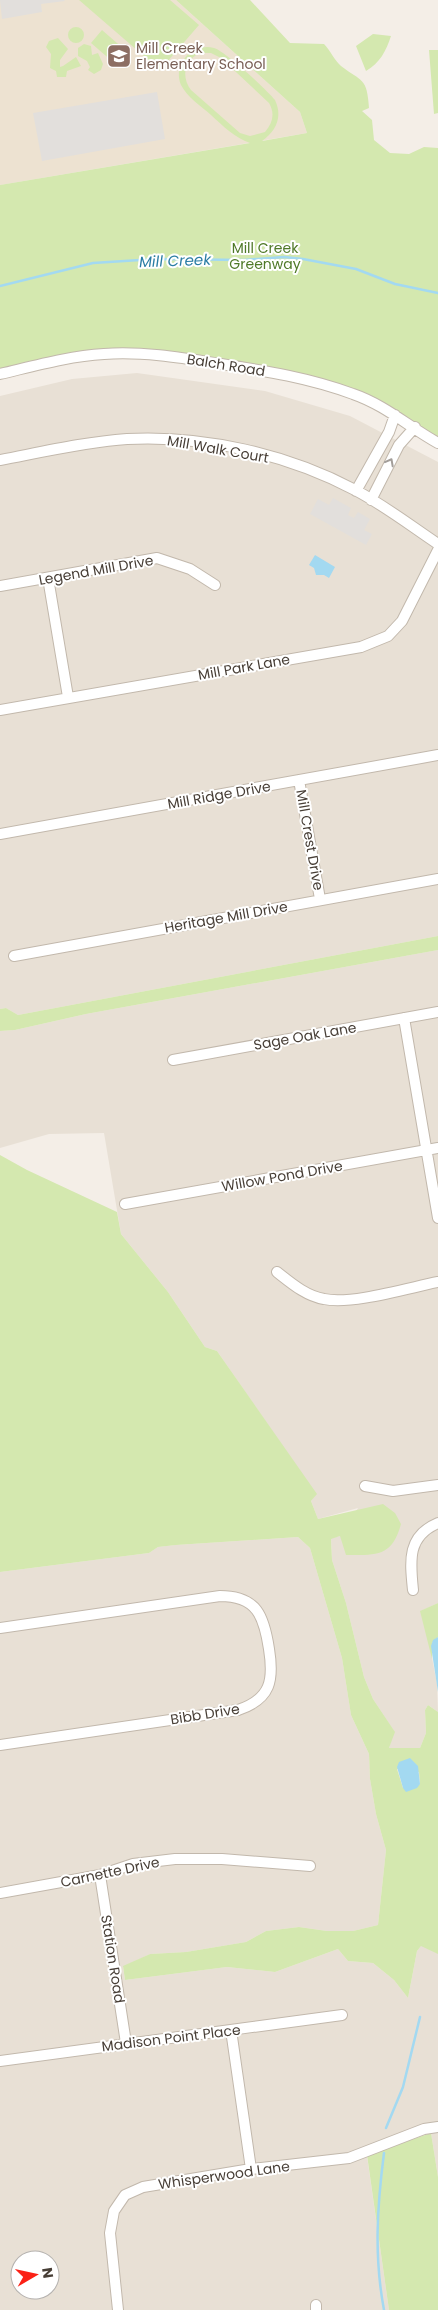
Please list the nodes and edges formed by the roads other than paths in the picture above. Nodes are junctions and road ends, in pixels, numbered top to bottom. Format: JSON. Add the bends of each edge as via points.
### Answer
{"nodes":[{"id":1,"x":0,"y":374,"type":"edge"},
{"id":2,"x":395,"y":414,"type":"junction"},
{"id":3,"x":414,"y":427,"type":"junction"},
{"id":4,"x":438,"y":443,"type":"edge"},
{"id":5,"x":0,"y":460,"type":"edge"},
{"id":6,"x":356,"y":491,"type":"junction"},
{"id":7,"x":370,"y":500,"type":"junction"},
{"id":8,"x":438,"y":544,"type":"edge"},
{"id":9,"x":438,"y":550,"type":"edge"},
{"id":10,"x":48,"y":578,"type":"junction"},
{"id":11,"x":215,"y":585,"type":"dead end"},
{"id":12,"x":0,"y":586,"type":"edge"},
{"id":13,"x":68,"y":697,"type":"junction"},
{"id":14,"x":0,"y":710,"type":"edge"},
{"id":15,"x":438,"y":755,"type":"edge"},
{"id":16,"x":299,"y":780,"type":"junction"},
{"id":17,"x":0,"y":834,"type":"edge"},
{"id":18,"x":438,"y":879,"type":"edge"},
{"id":19,"x":320,"y":900,"type":"junction"},
{"id":20,"x":14,"y":956,"type":"dead end"},
{"id":21,"x":438,"y":1012,"type":"edge"},
{"id":22,"x":404,"y":1018,"type":"junction"},
{"id":23,"x":173,"y":1060,"type":"dead end"},
{"id":24,"x":438,"y":1148,"type":"edge"},
{"id":25,"x":426,"y":1150,"type":"junction"},
{"id":26,"x":125,"y":1204,"type":"dead end"},
{"id":27,"x":438,"y":1218,"type":"edge"},
{"id":28,"x":277,"y":1272,"type":"dead end"},
{"id":29,"x":438,"y":1282,"type":"edge"},
{"id":30,"x":438,"y":1485,"type":"edge"},
{"id":31,"x":365,"y":1486,"type":"dead end"},
{"id":32,"x":438,"y":1523,"type":"edge"},
{"id":33,"x":413,"y":1590,"type":"dead end"},
{"id":34,"x":0,"y":1628,"type":"edge"},
{"id":35,"x":0,"y":1745,"type":"edge"},
{"id":36,"x":310,"y":1866,"type":"dead end"},
{"id":37,"x":100,"y":1875,"type":"junction"},
{"id":38,"x":0,"y":1893,"type":"edge"},
{"id":39,"x":342,"y":2014,"type":"dead end"},
{"id":40,"x":231,"y":2030,"type":"junction"},
{"id":41,"x":126,"y":2043,"type":"junction"},
{"id":42,"x":0,"y":2061,"type":"edge"},
{"id":43,"x":438,"y":2127,"type":"edge"},
{"id":44,"x":251,"y":2169,"type":"junction"},
{"id":45,"x":118,"y":2310,"type":"edge"}],
"edges":[{"from":1,"to":2,"type":"street","name":"Balch Road","via":[[65,359],[136,354],[289,375],[354,394]]},
{"from":2,"to":3,"type":"street","name":"Balch Road"},
{"from":2,"to":6,"type":"street","via":[[389,432]]},
{"from":3,"to":4,"type":"street","name":"Balch Road"},
{"from":7,"to":3,"type":"street","one_way":true,"via":[[399,445]]},
{"from":5,"to":6,"type":"street","name":"Mill Walk Court","via":[[88,443],[169,439],[248,451],[287,462]]},
{"from":6,"to":7,"type":"street"},
{"from":7,"to":8,"type":"street"},
{"from":9,"to":13,"type":"street","name":"Mill Park Lane","via":[[402,621],[388,636],[361,647]]},
{"from":10,"to":11,"type":"street","name":"Legend Mill Drive","via":[[157,558],[190,569]]},
{"from":10,"to":12,"type":"street","name":"Legend Mill Drive"},
{"from":10,"to":13,"type":"street"},
{"from":13,"to":14,"type":"street","name":"Mill Park Lane"},
{"from":15,"to":16,"type":"street","name":"Mill Ridge Drive"},
{"from":16,"to":17,"type":"street","name":"Mill Ridge Drive"},
{"from":16,"to":19,"type":"street","name":"Mill Crest Drive"},
{"from":18,"to":19,"type":"street","name":"Heritage Mill Drive"},
{"from":19,"to":20,"type":"street","name":"Heritage Mill Drive"},
{"from":21,"to":22,"type":"street","name":"Sage Oak Lane"},
{"from":22,"to":23,"type":"street","name":"Sage Oak Lane"},
{"from":22,"to":25,"type":"street"},
{"from":24,"to":25,"type":"street","name":"Willow Pond Drive"},
{"from":25,"to":26,"type":"street","name":"Willow Pond Drive"},
{"from":25,"to":27,"type":"street"},
{"from":28,"to":29,"type":"street","via":[[301,1290],[323,1299],[342,1301]]},
{"from":30,"to":31,"type":"street","via":[[393,1491]]},
{"from":32,"to":33,"type":"street","via":[[426,1528],[412,1550]]},
{"from":34,"to":35,"type":"street","name":"Bibb Drive","via":[[235,1596],[257,1610],[266,1627],[272,1670],[265,1693],[253,1705],[238,1710]]},
{"from":36,"to":37,"type":"street","name":"Carnette Drive","via":[[175,1859],[134,1864]]},
{"from":37,"to":38,"type":"street","name":"Carnette Drive"},
{"from":37,"to":41,"type":"street","name":"Station Road"},
{"from":39,"to":40,"type":"street","name":"Madison Point Place"},
{"from":40,"to":41,"type":"street","name":"Madison Point Place"},
{"from":40,"to":44,"type":"street"},
{"from":41,"to":42,"type":"street","name":"Madison Point Place"},
{"from":43,"to":44,"type":"street","name":"Whisperwood Lane","via":[[424,2129],[349,2158]]},
{"from":44,"to":45,"type":"street","name":"Whisperwood Lane","via":[[143,2187],[125,2195],[114,2211],[110,2233]]}]}
